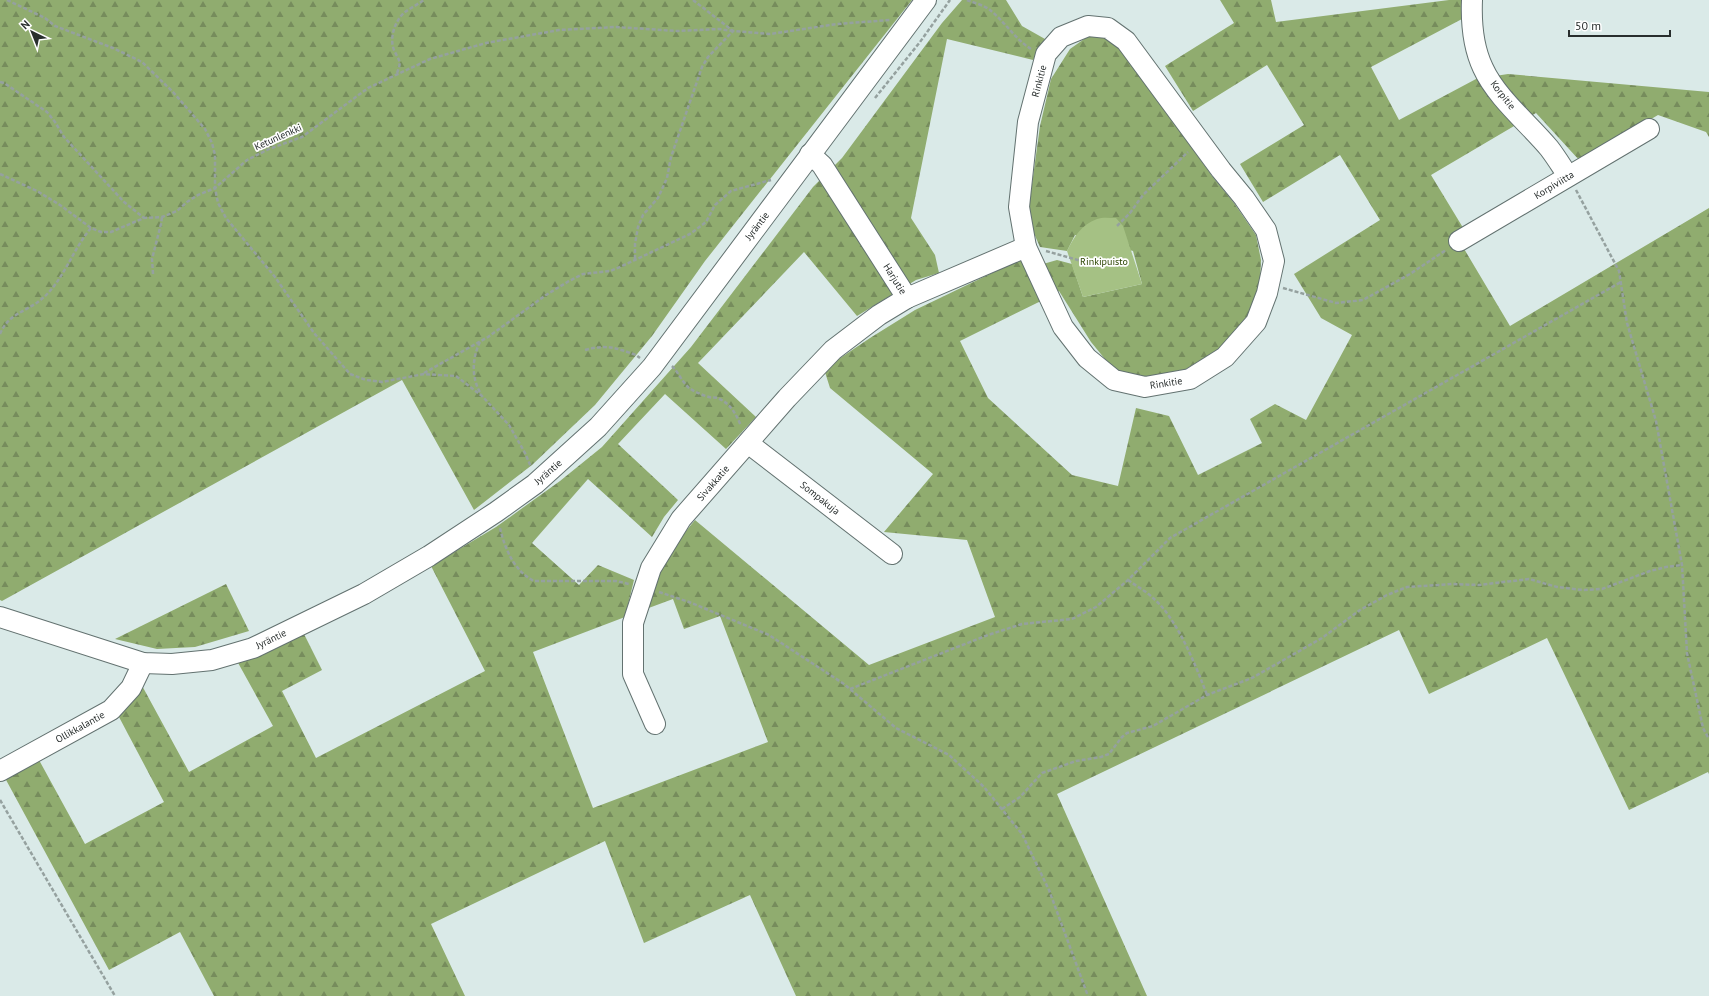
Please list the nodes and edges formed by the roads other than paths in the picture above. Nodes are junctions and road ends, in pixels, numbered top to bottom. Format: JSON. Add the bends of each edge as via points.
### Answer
{"nodes":[{"id":1,"x":926,"y":0,"type":"edge"},
{"id":2,"x":1472,"y":0,"type":"edge"},
{"id":3,"x":1649,"y":129,"type":"dead end"},
{"id":4,"x":810,"y":154,"type":"junction"},
{"id":5,"x":1568,"y":176,"type":"junction"},
{"id":6,"x":1460,"y":241,"type":"road end"},
{"id":7,"x":1027,"y":249,"type":"junction"},
{"id":8,"x":906,"y":298,"type":"junction"},
{"id":9,"x":750,"y":440,"type":"junction"},
{"id":10,"x":892,"y":554,"type":"dead end"},
{"id":11,"x":0,"y":617,"type":"edge"},
{"id":12,"x":143,"y":663,"type":"junction"},
{"id":13,"x":655,"y":724,"type":"dead end"},
{"id":14,"x":0,"y":771,"type":"edge"}],
"edges":[{"from":1,"to":4,"type":"street","name":"Jyräntie"},
{"from":2,"to":5,"type":"street","name":"Korpitie","via":[[1473,41],[1483,70],[1502,96],[1550,149]]},
{"from":3,"to":5,"type":"street","name":"Korpiviitta"},
{"from":4,"to":8,"type":"street","name":"Harjutie","via":[[822,165]]},
{"from":4,"to":12,"type":"street","name":"Jyräntie","via":[[656,362],[598,427],[535,484],[429,556],[364,594],[253,648],[212,660],[172,664]]},
{"from":5,"to":6,"type":"street","name":"Korpiviitta"},
{"from":7,"to":7,"type":"street","name":"Rinkitie","via":[[1019,207],[1028,122],[1046,54],[1061,36],[1088,26],[1108,28],[1126,41],[1266,230],[1274,261],[1270,283],[1256,322],[1225,357],[1190,380],[1145,387],[1114,380],[1087,358],[1063,327]]},
{"from":7,"to":8,"type":"street","name":"Harjutie"},
{"from":8,"to":9,"type":"street","name":"Sivakkatie","via":[[833,350]]},
{"from":9,"to":10,"type":"street","name":"Sompakuja"},
{"from":9,"to":13,"type":"street","name":"Sivakkatie","via":[[681,519],[651,568],[644,587],[633,623],[632,674]]},
{"from":11,"to":12,"type":"street","name":"Jyräntie"},
{"from":12,"to":14,"type":"street","name":"Ollikkalantie","via":[[131,688],[111,710]]}]}
